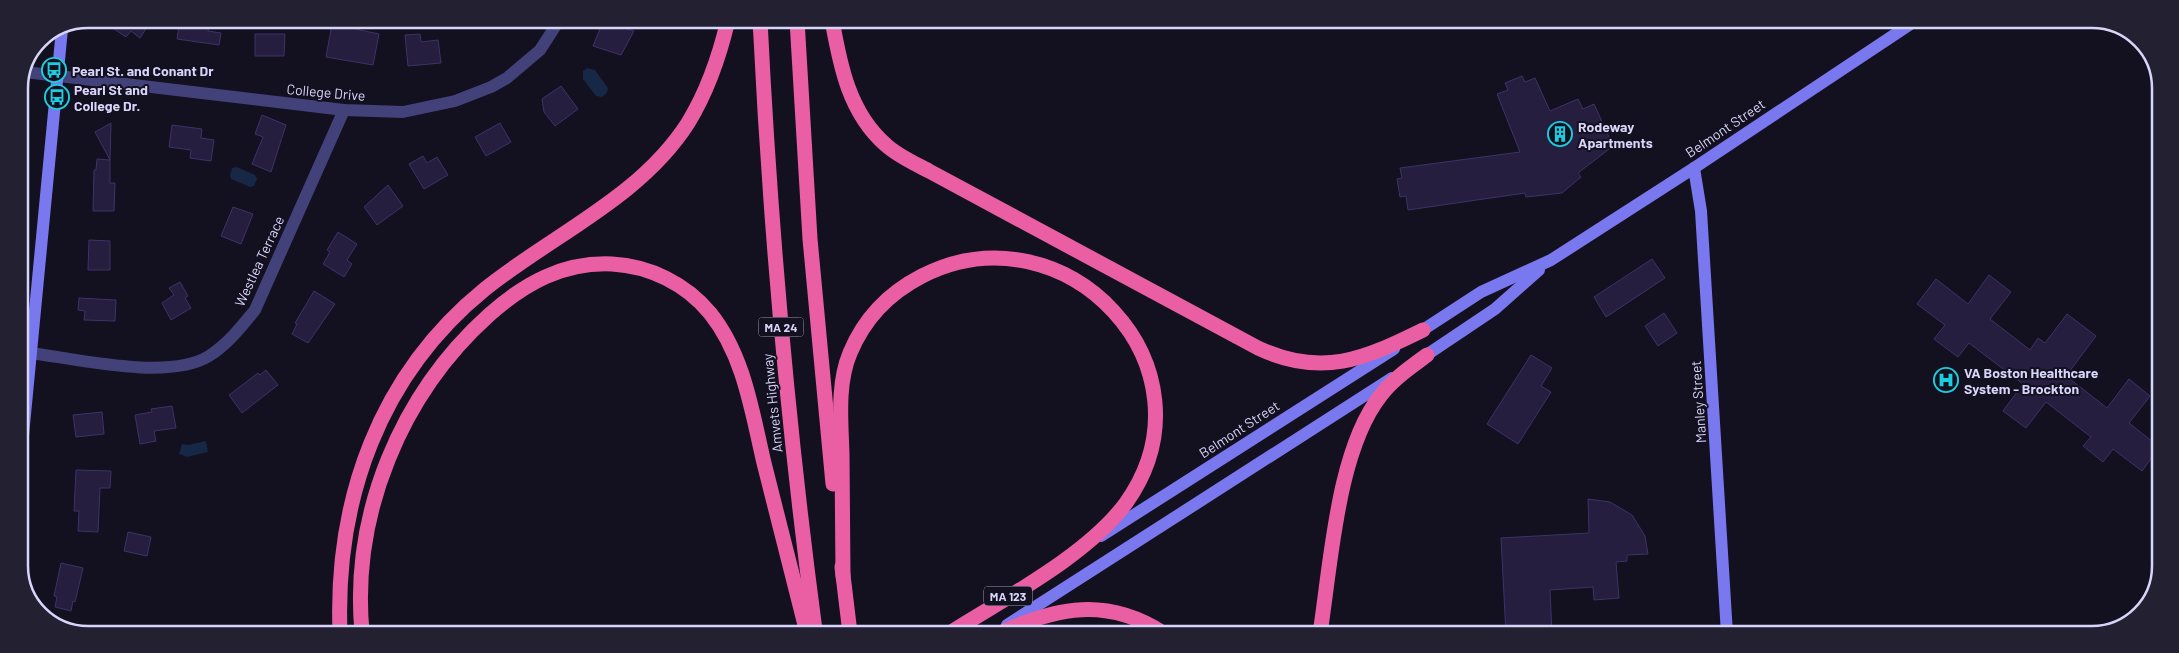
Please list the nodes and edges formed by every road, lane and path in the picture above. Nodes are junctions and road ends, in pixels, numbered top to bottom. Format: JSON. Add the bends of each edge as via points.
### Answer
{"nodes":[{"id":1,"x":554,"y":28,"type":"edge"},
{"id":2,"x":725,"y":28,"type":"edge"},
{"id":3,"x":760,"y":28,"type":"edge"},
{"id":4,"x":797,"y":28,"type":"edge"},
{"id":5,"x":834,"y":28,"type":"edge"},
{"id":6,"x":1904,"y":28,"type":"edge"},
{"id":7,"x":62,"y":33,"type":"edge"},
{"id":8,"x":30,"y":72,"type":"edge"},
{"id":9,"x":57,"y":75,"type":"junction"},
{"id":10,"x":344,"y":110,"type":"junction"},
{"id":11,"x":1694,"y":168,"type":"junction"},
{"id":12,"x":1550,"y":260,"type":"junction"},
{"id":13,"x":1423,"y":330,"type":"junction"},
{"id":14,"x":31,"y":353,"type":"junction"},
{"id":15,"x":1427,"y":355,"type":"junction"},
{"id":16,"x":28,"y":381,"type":"edge"},
{"id":17,"x":1066,"y":559,"type":"junction"},
{"id":18,"x":843,"y":576,"type":"junction"},
{"id":19,"x":340,"y":626,"type":"edge"},
{"id":20,"x":362,"y":626,"type":"edge"},
{"id":21,"x":805,"y":626,"type":"edge"},
{"id":22,"x":814,"y":626,"type":"edge"},
{"id":23,"x":849,"y":626,"type":"edge"},
{"id":24,"x":961,"y":626,"type":"edge"},
{"id":25,"x":1006,"y":626,"type":"edge"},
{"id":26,"x":1018,"y":626,"type":"edge"},
{"id":27,"x":1149,"y":626,"type":"edge"},
{"id":28,"x":1321,"y":626,"type":"edge"},
{"id":29,"x":1727,"y":626,"type":"edge"}],
"edges":[{"from":1,"to":10,"type":"street","name":"College Drive","via":[[540,50],[519,70],[473,95],[403,112]]},
{"from":2,"to":19,"type":"highway","via":[[698,105],[666,150],[609,202],[483,290],[436,337],[402,385],[374,437],[354,491],[342,547]]},
{"from":3,"to":22,"type":"highway","name":"Amvets Highway","number":"MA 24","via":[[780,318]]},
{"from":4,"to":18,"type":"highway","number":"MA 24","via":[[810,239]]},
{"from":5,"to":13,"type":"highway","via":[[842,71],[852,99],[867,124],[886,145],[921,167],[1258,348],[1296,362],[1341,363],[1371,354]]},
{"from":6,"to":11,"type":"main road","name":"Belmont Street","number":"MA 123"},
{"from":7,"to":9,"type":"main road"},
{"from":8,"to":9,"type":"street","name":"College Drive"},
{"from":9,"to":10,"type":"street","name":"College Drive"},
{"from":9,"to":14,"type":"main road"},
{"from":10,"to":14,"type":"street","name":"Westlea Terrace","via":[[255,310],[217,351],[188,365],[155,368]]},
{"from":11,"to":12,"type":"main road","name":"Belmont Street","number":"MA 123"},
{"from":11,"to":29,"type":"main road","name":"Manley Street","via":[[1701,211]]},
{"from":12,"to":13,"type":"main road","name":"Belmont Street","number":"MA 123","via":[[1482,292]]},
{"from":12,"to":15,"type":"main road","name":"Belmont Street","number":"MA 123","via":[[1495,309]]},
{"from":13,"to":17,"type":"main road","name":"Belmont Street","number":"MA 123"},
{"from":14,"to":16,"type":"main road"},
{"from":15,"to":25,"type":"main road","name":"Belmont Street","number":"MA 123"},
{"from":15,"to":28,"type":"highway","via":[[1382,393],[1356,440],[1342,489]]},
{"from":17,"to":18,"type":"highway","via":[[1112,520],[1141,477],[1154,433],[1154,392],[1150,373],[1128,328],[1093,292],[1072,277],[1029,261],[988,258],[949,265],[910,282],[890,296],[874,313],[849,356],[841,394]]},
{"from":17,"to":24,"type":"highway","name":"Belmont Street","number":"MA 123"},
{"from":18,"to":23,"type":"highway","number":"MA 24"},
{"from":20,"to":21,"type":"highway","via":[[362,572],[374,502],[403,427],[430,380],[472,330],[518,292],[556,271],[584,264],[633,266],[668,278],[701,303],[717,323],[731,346],[749,402]]},
{"from":26,"to":27,"type":"highway","via":[[1049,614],[1084,608],[1131,617]]}]}
